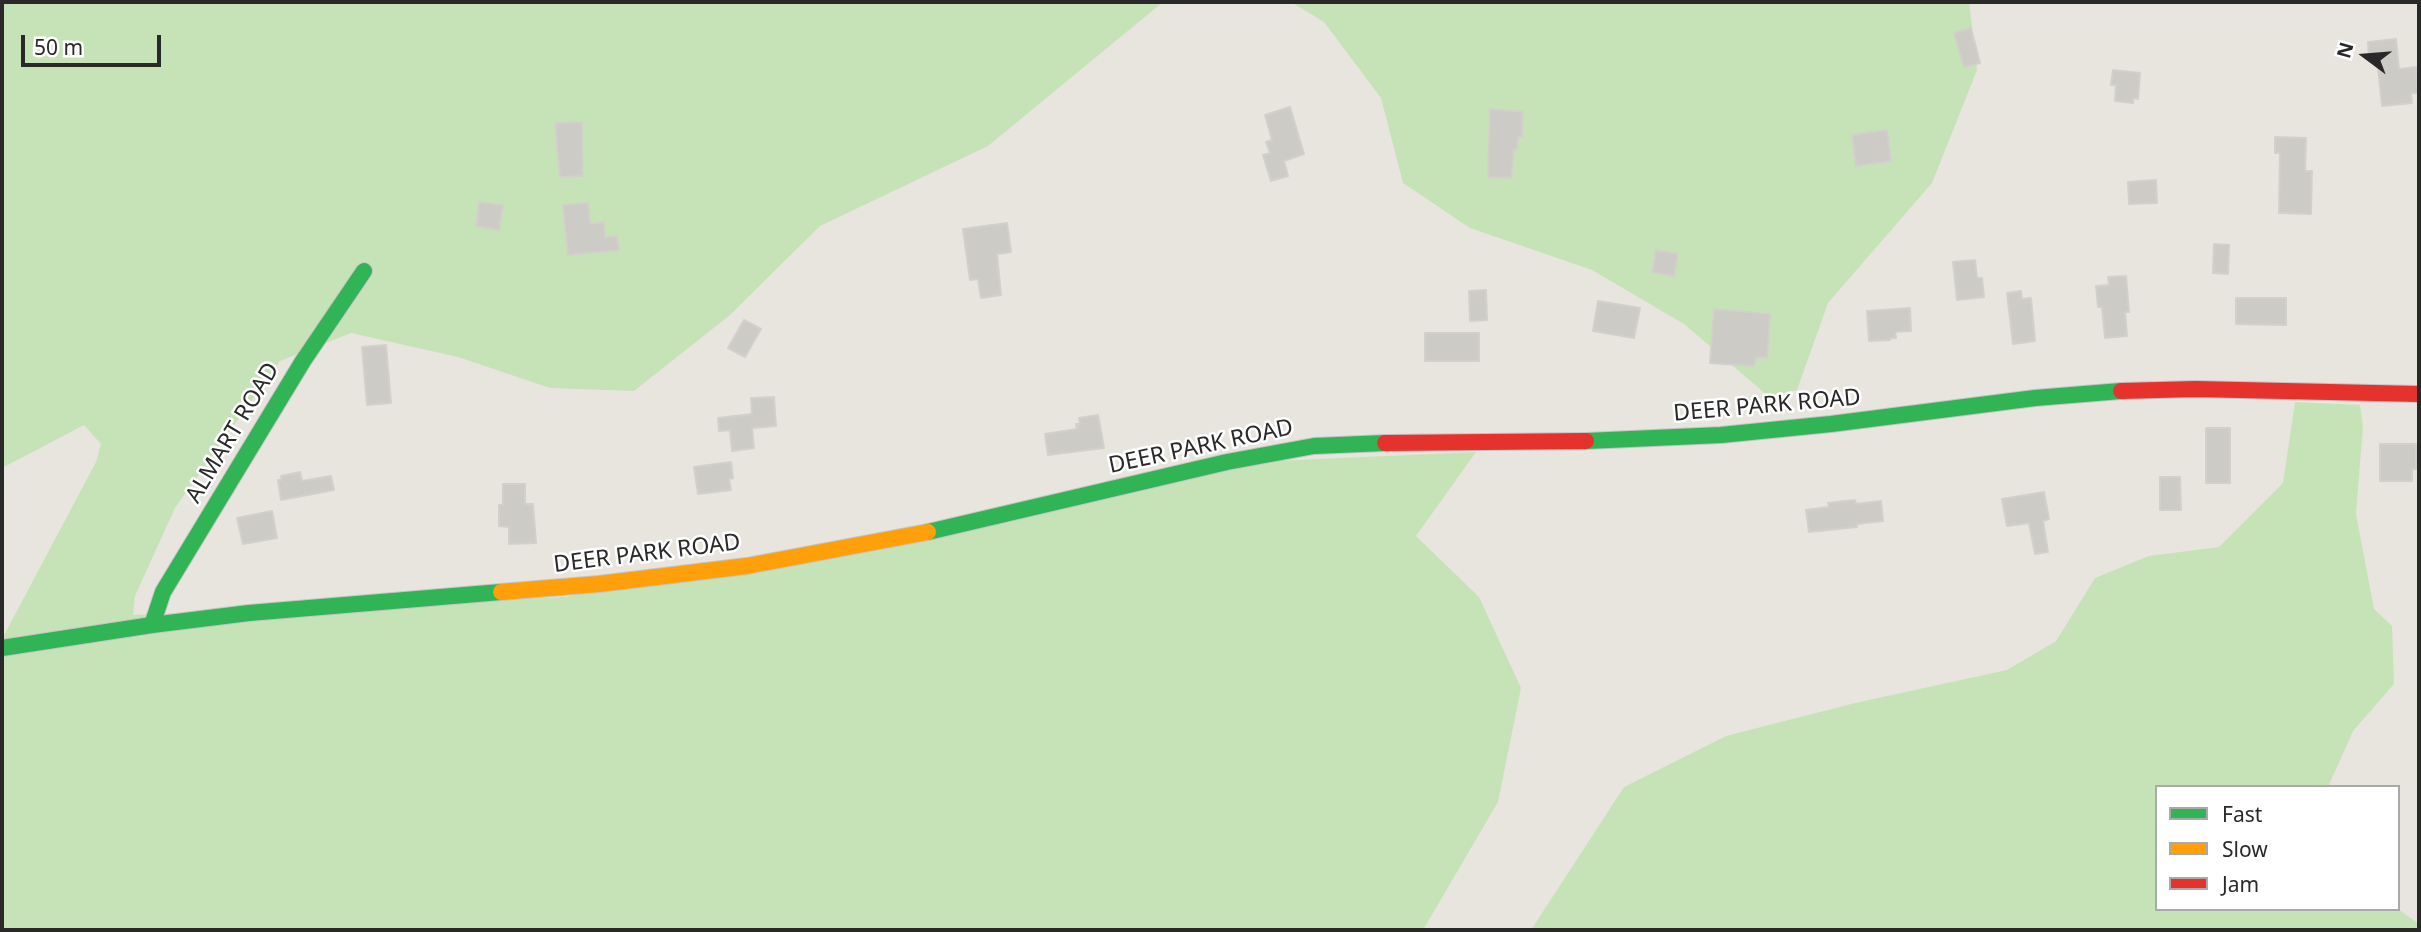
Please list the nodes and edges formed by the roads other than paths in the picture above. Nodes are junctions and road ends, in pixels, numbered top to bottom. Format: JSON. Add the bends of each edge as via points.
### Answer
{"nodes":[{"id":1,"x":364,"y":271,"type":"dead end"},
{"id":2,"x":2419,"y":394,"type":"edge"},
{"id":3,"x":152,"y":625,"type":"junction"},
{"id":4,"x":2,"y":648,"type":"edge"}],
"edges":[{"from":1,"to":3,"type":"street","name":"ALMART ROAD","via":[[303,361],[163,592]]},
{"from":2,"to":3,"type":"street","name":"DEER PARK ROAD","via":[[2113,391],[1721,435],[1314,446],[920,534],[747,566],[652,579]]},
{"from":3,"to":4,"type":"street","name":"DEER PARK ROAD"}]}
